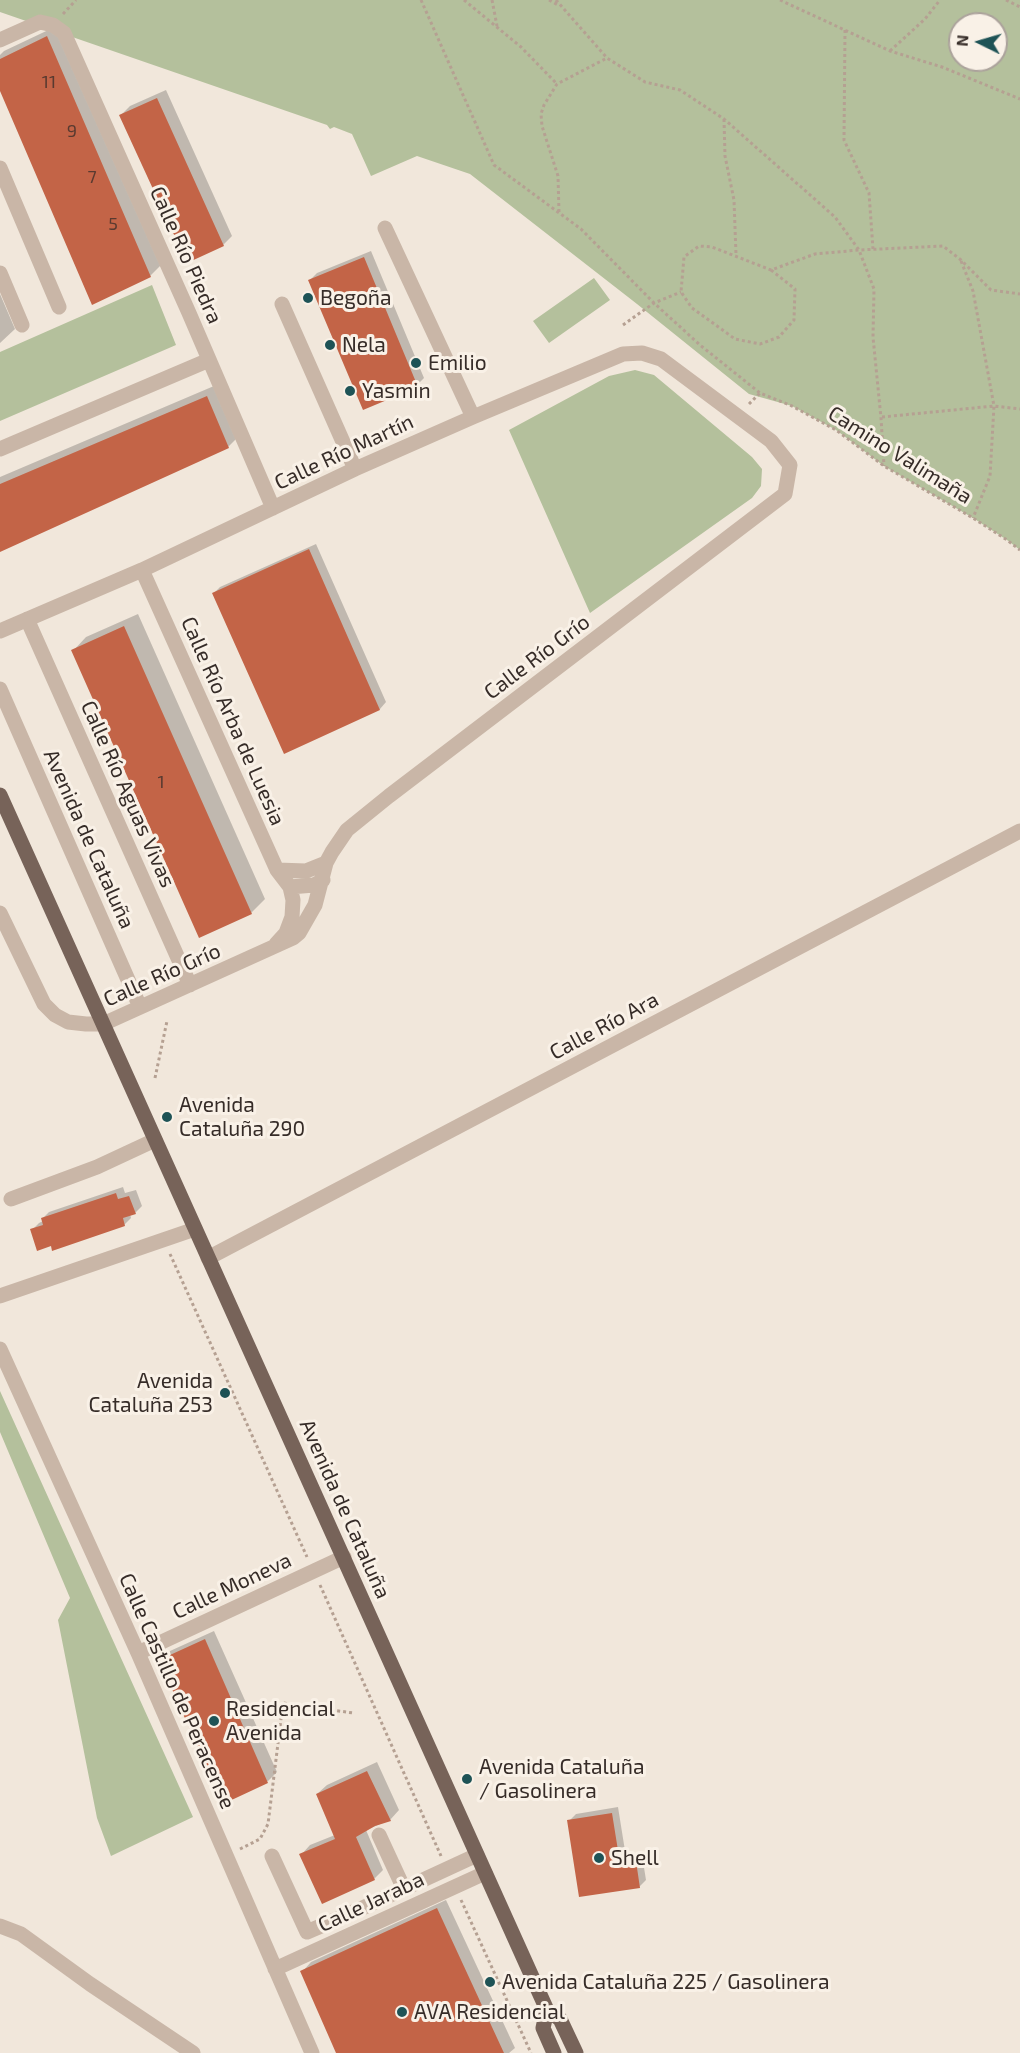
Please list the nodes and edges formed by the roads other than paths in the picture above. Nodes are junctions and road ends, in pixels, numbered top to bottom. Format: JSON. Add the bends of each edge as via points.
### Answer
{"nodes":[{"id":1,"x":0,"y":40,"type":"edge"},
{"id":2,"x":0,"y":168,"type":"edge"},
{"id":3,"x":385,"y":228,"type":"dead end"},
{"id":4,"x":0,"y":273,"type":"edge"},
{"id":5,"x":282,"y":304,"type":"dead end"},
{"id":6,"x":59,"y":306,"type":"dead end"},
{"id":7,"x":22,"y":325,"type":"dead end"},
{"id":8,"x":209,"y":360,"type":"junction"},
{"id":9,"x":473,"y":417,"type":"junction"},
{"id":10,"x":0,"y":449,"type":"edge"},
{"id":11,"x":355,"y":469,"type":"junction"},
{"id":12,"x":785,"y":494,"type":"joint"},
{"id":13,"x":273,"y":508,"type":"junction"},
{"id":14,"x":142,"y":570,"type":"junction"},
{"id":15,"x":27,"y":619,"type":"junction"},
{"id":16,"x":0,"y":631,"type":"edge"},
{"id":17,"x":0,"y":688,"type":"edge"},
{"id":18,"x":0,"y":795,"type":"edge"},
{"id":19,"x":1020,"y":831,"type":"edge"},
{"id":20,"x":327,"y":863,"type":"junction"},
{"id":21,"x":277,"y":870,"type":"junction"},
{"id":22,"x":323,"y":880,"type":"junction"},
{"id":23,"x":290,"y":887,"type":"junction"},
{"id":24,"x":0,"y":913,"type":"edge"},
{"id":25,"x":274,"y":947,"type":"junction"},
{"id":26,"x":189,"y":985,"type":"junction"},
{"id":27,"x":140,"y":1007,"type":"junction"},
{"id":28,"x":103,"y":1024,"type":"junction"},
{"id":29,"x":155,"y":1140,"type":"junction"},
{"id":30,"x":11,"y":1199,"type":"dead end"},
{"id":31,"x":195,"y":1229,"type":"junction"},
{"id":32,"x":208,"y":1258,"type":"junction"},
{"id":33,"x":0,"y":1296,"type":"edge"},
{"id":34,"x":0,"y":1349,"type":"edge"},
{"id":35,"x":344,"y":1557,"type":"junction"},
{"id":36,"x":138,"y":1653,"type":"junction"},
{"id":37,"x":379,"y":1835,"type":"dead end"},
{"id":38,"x":477,"y":1855,"type":"junction"},
{"id":39,"x":272,"y":1856,"type":"dead end"},
{"id":40,"x":485,"y":1873,"type":"junction"},
{"id":41,"x":404,"y":1889,"type":"junction"},
{"id":42,"x":0,"y":1926,"type":"edge"},
{"id":43,"x":275,"y":1969,"type":"junction"},
{"id":44,"x":547,"y":2010,"type":"junction"},
{"id":45,"x":193,"y":2053,"type":"edge"},
{"id":46,"x":312,"y":2053,"type":"edge"},
{"id":47,"x":554,"y":2053,"type":"edge"},
{"id":48,"x":576,"y":2053,"type":"edge"}],
"edges":[{"from":1,"to":8,"type":"street","name":"Calle Río Piedra","via":[[40,22],[64,33]]},
{"from":2,"to":6,"type":"street"},
{"from":3,"to":9,"type":"street"},
{"from":4,"to":7,"type":"street"},
{"from":5,"to":11,"type":"street"},
{"from":8,"to":10,"type":"street"},
{"from":8,"to":13,"type":"street","name":"Calle Río Piedra"},
{"from":9,"to":11,"type":"street","name":"Calle Río Martín"},
{"from":9,"to":12,"type":"street","name":"Calle Río Martín","via":[[613,357],[632,352],[651,355],[676,369],[771,441],[790,465]]},
{"from":11,"to":13,"type":"street","name":"Calle Río Martín"},
{"from":12,"to":20,"type":"street","name":"Calle Río Grío","via":[[357,821]]},
{"from":13,"to":14,"type":"street","name":"Calle Río Martín"},
{"from":14,"to":15,"type":"street","name":"Calle Río Martín"},
{"from":14,"to":21,"type":"street","name":"Calle Río Arba de Luesia"},
{"from":15,"to":16,"type":"street","name":"Calle Río Martín"},
{"from":15,"to":26,"type":"street","name":"Calle Río Aguas Vivas"},
{"from":17,"to":27,"type":"street","name":"Avenida de Cataluña"},
{"from":18,"to":28,"type":"main road","name":"Avenida de Cataluña"},
{"from":19,"to":32,"type":"street","name":"Calle Río Ara"},
{"from":20,"to":21,"type":"street","via":[[306,871]]},
{"from":20,"to":22,"type":"street","name":"Calle Río Grío"},
{"from":21,"to":23,"type":"street","name":"Calle Río Arba de Luesia"},
{"from":22,"to":23,"type":"street","via":[[314,885]]},
{"from":22,"to":25,"type":"street","name":"Calle Río Grío","via":[[315,905],[299,933]]},
{"from":23,"to":25,"type":"street","via":[[292,917],[286,933]]},
{"from":24,"to":28,"type":"street","via":[[44,1004],[68,1022]]},
{"from":25,"to":26,"type":"street","name":"Calle Río Grío"},
{"from":26,"to":27,"type":"street","name":"Calle Río Grío"},
{"from":27,"to":28,"type":"street","name":"Calle Río Grío"},
{"from":28,"to":29,"type":"main road","name":"Avenida de Cataluña"},
{"from":29,"to":30,"type":"street"},
{"from":29,"to":31,"type":"main road","name":"Avenida de Cataluña"},
{"from":31,"to":32,"type":"main road","name":"Avenida de Cataluña"},
{"from":31,"to":33,"type":"street"},
{"from":32,"to":35,"type":"main road","name":"Avenida de Cataluña"},
{"from":34,"to":36,"type":"street","name":"Calle Castillo de Peracense"},
{"from":35,"to":36,"type":"street","name":"Calle Moneva"},
{"from":35,"to":38,"type":"main road","name":"Avenida de Cataluña"},
{"from":36,"to":43,"type":"street","name":"Calle Castillo de Peracense"},
{"from":37,"to":41,"type":"street"},
{"from":38,"to":40,"type":"main road","name":"Avenida de Cataluña"},
{"from":38,"to":41,"type":"street"},
{"from":39,"to":41,"type":"street","via":[[307,1932]]},
{"from":40,"to":43,"type":"street","name":"Calle Jaraba"},
{"from":40,"to":44,"type":"main road","name":"Avenida de Cataluña"},
{"from":42,"to":45,"type":"street","via":[[21,1934]]},
{"from":43,"to":46,"type":"street","name":"Calle Castillo de Peracense"},
{"from":44,"to":47,"type":"main road","name":"Avenida de Cataluña","via":[[543,2028]]},
{"from":44,"to":48,"type":"main road","name":"Avenida de Cataluña","via":[[560,2019]]}]}
